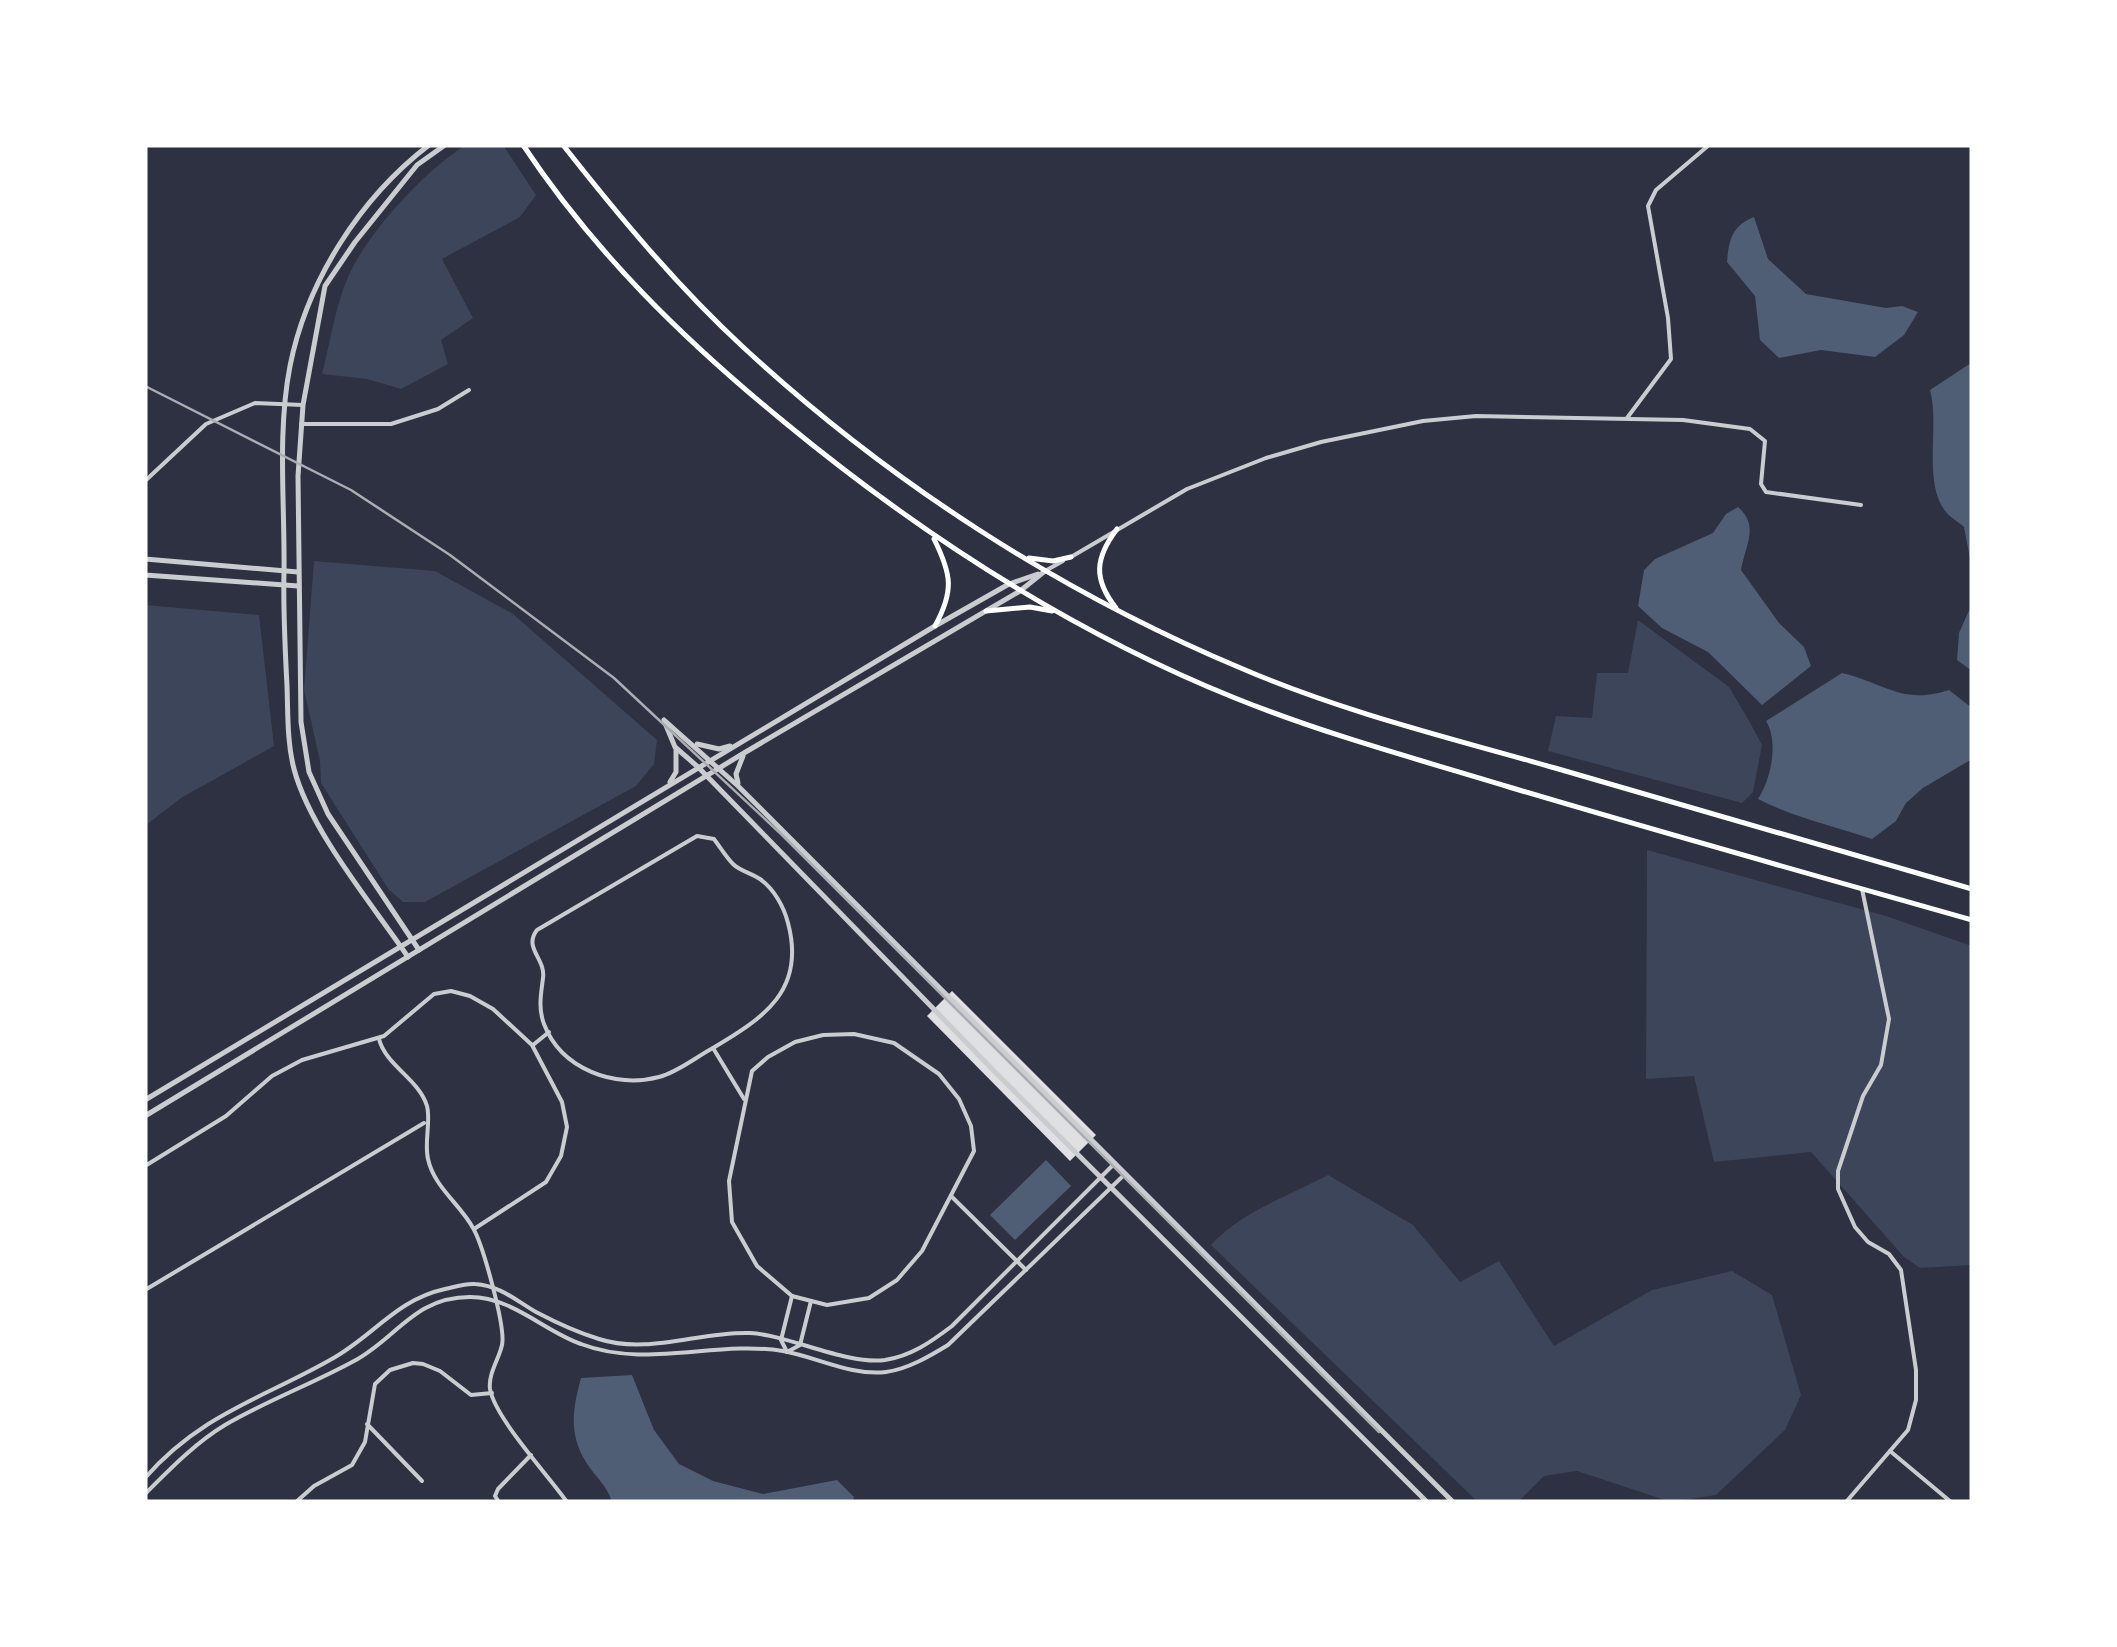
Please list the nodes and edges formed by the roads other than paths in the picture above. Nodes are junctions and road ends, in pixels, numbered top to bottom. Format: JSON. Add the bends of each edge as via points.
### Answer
{"nodes":[{"id":1,"x":429,"y":145,"type":"edge"},
{"id":2,"x":445,"y":145,"type":"edge"},
{"id":3,"x":522,"y":145,"type":"edge"},
{"id":4,"x":563,"y":145,"type":"edge"},
{"id":5,"x":1710,"y":145,"type":"edge"},
{"id":6,"x":469,"y":390,"type":"dead end"},
{"id":7,"x":286,"y":404,"type":"junction"},
{"id":8,"x":302,"y":405,"type":"junction"},
{"id":9,"x":1627,"y":418,"type":"junction"},
{"id":10,"x":301,"y":424,"type":"junction"},
{"id":11,"x":145,"y":481,"type":"edge"},
{"id":12,"x":1860,"y":506,"type":"dead end"},
{"id":13,"x":1117,"y":529,"type":"junction"},
{"id":14,"x":933,"y":536,"type":"junction"},
{"id":15,"x":1017,"y":554,"type":"junction"},
{"id":16,"x":1071,"y":557,"type":"junction"},
{"id":17,"x":145,"y":559,"type":"edge"},
{"id":18,"x":284,"y":571,"type":"junction"},
{"id":19,"x":1046,"y":571,"type":"junction"},
{"id":20,"x":298,"y":572,"type":"junction"},
{"id":21,"x":145,"y":574,"type":"edge"},
{"id":22,"x":1010,"y":584,"type":"junction"},
{"id":23,"x":283,"y":585,"type":"junction"},
{"id":24,"x":298,"y":586,"type":"junction"},
{"id":25,"x":1020,"y":591,"type":"junction"},
{"id":26,"x":1118,"y":611,"type":"junction"},
{"id":27,"x":986,"y":612,"type":"junction"},
{"id":28,"x":1058,"y":612,"type":"junction"},
{"id":29,"x":935,"y":626,"type":"junction"},
{"id":30,"x":692,"y":742,"type":"junction"},
{"id":31,"x":737,"y":744,"type":"junction"},
{"id":32,"x":675,"y":747,"type":"junction"},
{"id":33,"x":744,"y":753,"type":"junction"},
{"id":34,"x":711,"y":759,"type":"junction"},
{"id":35,"x":698,"y":767,"type":"junction"},
{"id":36,"x":721,"y":768,"type":"junction"},
{"id":37,"x":708,"y":776,"type":"junction"},
{"id":38,"x":669,"y":784,"type":"junction"},
{"id":39,"x":738,"y":786,"type":"junction"},
{"id":40,"x":1972,"y":888,"type":"edge"},
{"id":41,"x":1862,"y":889,"type":"junction"},
{"id":42,"x":1972,"y":920,"type":"edge"},
{"id":43,"x":412,"y":940,"type":"junction"},
{"id":44,"x":401,"y":946,"type":"junction"},
{"id":45,"x":419,"y":950,"type":"junction"},
{"id":46,"x":408,"y":957,"type":"junction"},
{"id":47,"x":548,"y":1032,"type":"junction"},
{"id":48,"x":378,"y":1037,"type":"junction"},
{"id":49,"x":532,"y":1045,"type":"junction"},
{"id":50,"x":713,"y":1048,"type":"junction"},
{"id":51,"x":145,"y":1100,"type":"edge"},
{"id":52,"x":746,"y":1102,"type":"junction"},
{"id":53,"x":145,"y":1116,"type":"edge"},
{"id":54,"x":426,"y":1122,"type":"junction"},
{"id":55,"x":1115,"y":1163,"type":"junction"},
{"id":56,"x":145,"y":1166,"type":"edge"},
{"id":57,"x":1126,"y":1174,"type":"junction"},
{"id":58,"x":1100,"y":1178,"type":"junction"},
{"id":59,"x":1111,"y":1188,"type":"junction"},
{"id":60,"x":951,"y":1196,"type":"junction"},
{"id":61,"x":474,"y":1229,"type":"junction"},
{"id":62,"x":1016,"y":1260,"type":"junction"},
{"id":63,"x":1027,"y":1271,"type":"junction"},
{"id":64,"x":492,"y":1288,"type":"junction"},
{"id":65,"x":145,"y":1290,"type":"edge"},
{"id":66,"x":792,"y":1296,"type":"junction"},
{"id":67,"x":811,"y":1301,"type":"junction"},
{"id":68,"x":498,"y":1304,"type":"junction"},
{"id":69,"x":781,"y":1340,"type":"junction"},
{"id":70,"x":800,"y":1345,"type":"junction"},
{"id":71,"x":787,"y":1352,"type":"junction"},
{"id":72,"x":492,"y":1393,"type":"junction"},
{"id":73,"x":367,"y":1424,"type":"junction"},
{"id":74,"x":1890,"y":1451,"type":"junction"},
{"id":75,"x":531,"y":1456,"type":"junction"},
{"id":76,"x":145,"y":1478,"type":"edge"},
{"id":77,"x":422,"y":1481,"type":"dead end"},
{"id":78,"x":145,"y":1494,"type":"edge"},
{"id":79,"x":296,"y":1502,"type":"edge"},
{"id":80,"x":499,"y":1502,"type":"edge"},
{"id":81,"x":567,"y":1502,"type":"edge"},
{"id":82,"x":1427,"y":1502,"type":"edge"},
{"id":83,"x":1452,"y":1502,"type":"edge"},
{"id":84,"x":1846,"y":1502,"type":"edge"},
{"id":85,"x":1952,"y":1502,"type":"edge"}],
"edges":[{"from":1,"to":7,"type":"street","via":[[380,190],[340,243],[290,365]]},
{"from":2,"to":8,"type":"street","via":[[418,165],[325,286]]},
{"from":3,"to":14,"type":"main road","via":[[620,272],[722,370]]},
{"from":4,"to":15,"type":"main road","via":[[647,248],[741,345],[891,470]]},
{"from":5,"to":9,"type":"street","via":[[1656,190],[1648,206],[1670,359]]},
{"from":6,"to":10,"type":"street","via":[[438,409],[391,424]]},
{"from":7,"to":8,"type":"street"},
{"from":7,"to":11,"type":"street","via":[[254,403],[206,424]]},
{"from":7,"to":18,"type":"street"},
{"from":8,"to":10,"type":"street"},
{"from":9,"to":12,"type":"street","via":[[1750,429],[1765,440],[1766,492]]},
{"from":9,"to":13,"type":"street","via":[[1476,416],[1372,430],[1266,458],[1186,490]]},
{"from":10,"to":20,"type":"street"},
{"from":13,"to":16,"type":"street"},
{"from":13,"to":26,"type":"main road","via":[[1098,560],[1098,576]]},
{"from":14,"to":22,"type":"main road"},
{"from":14,"to":29,"type":"main road","via":[[950,579],[948,603]]},
{"from":15,"to":16,"type":"main road","via":[[1034,560]]},
{"from":15,"to":19,"type":"main road"},
{"from":16,"to":19,"type":"street"},
{"from":17,"to":18,"type":"street"},
{"from":18,"to":20,"type":"street"},
{"from":18,"to":23,"type":"street"},
{"from":19,"to":22,"type":"street"},
{"from":19,"to":25,"type":"street"},
{"from":19,"to":26,"type":"main road"},
{"from":20,"to":24,"type":"street"},
{"from":21,"to":23,"type":"street"},
{"from":22,"to":25,"type":"main road"},
{"from":22,"to":29,"type":"street"},
{"from":23,"to":24,"type":"street"},
{"from":23,"to":44,"type":"street","via":[[294,770],[318,824]]},
{"from":24,"to":43,"type":"street","via":[[301,722],[310,772],[328,814]]},
{"from":25,"to":27,"type":"street"},
{"from":25,"to":28,"type":"main road"},
{"from":26,"to":40,"type":"main road","via":[[1247,671],[1356,711]]},
{"from":27,"to":28,"type":"main road"},
{"from":27,"to":33,"type":"street"},
{"from":28,"to":41,"type":"main road","via":[[1221,692],[1347,738]]},
{"from":29,"to":31,"type":"street"},
{"from":30,"to":31,"type":"street","via":[[718,749]]},
{"from":30,"to":32,"type":"street","via":[[664,720]]},
{"from":30,"to":34,"type":"street"},
{"from":31,"to":34,"type":"street"},
{"from":32,"to":35,"type":"street"},
{"from":32,"to":38,"type":"street"},
{"from":33,"to":36,"type":"street"},
{"from":33,"to":39,"type":"street"},
{"from":34,"to":35,"type":"street"},
{"from":34,"to":36,"type":"street"},
{"from":35,"to":37,"type":"street"},
{"from":35,"to":38,"type":"street"},
{"from":36,"to":37,"type":"street"},
{"from":36,"to":39,"type":"street"},
{"from":37,"to":45,"type":"street"},
{"from":37,"to":58,"type":"street"},
{"from":38,"to":43,"type":"street"},
{"from":39,"to":55,"type":"street"},
{"from":41,"to":42,"type":"main road"},
{"from":41,"to":74,"type":"street","via":[[1889,1019],[1882,1065],[1858,1109],[1838,1189],[1855,1227],[1900,1270],[1916,1400],[1908,1430]]},
{"from":43,"to":44,"type":"street"},
{"from":43,"to":45,"type":"street"},
{"from":44,"to":46,"type":"street"},
{"from":44,"to":51,"type":"street"},
{"from":45,"to":46,"type":"street"},
{"from":46,"to":53,"type":"street"},
{"from":47,"to":49,"type":"street"},
{"from":47,"to":50,"type":"street","via":[[582,1068],[623,1080],[664,1076]]},
{"from":47,"to":50,"type":"street","via":[[540,1002],[544,971],[532,936],[707,836],[778,900],[793,964],[772,1008]]},
{"from":48,"to":49,"type":"street","via":[[434,994],[452,991],[492,1010]]},
{"from":48,"to":54,"type":"street","via":[[382,1052],[427,1106]]},
{"from":48,"to":56,"type":"street","via":[[272,1076],[226,1116]]},
{"from":49,"to":61,"type":"street","via":[[562,1102],[567,1127],[561,1156],[546,1182]]},
{"from":50,"to":52,"type":"street"},
{"from":52,"to":60,"type":"street","via":[[752,1071],[795,1042],[854,1034],[894,1043],[938,1074],[971,1126],[974,1151]]},
{"from":52,"to":66,"type":"street","via":[[729,1180],[732,1222],[757,1266]]},
{"from":54,"to":61,"type":"street","via":[[428,1163]]},
{"from":54,"to":65,"type":"street"},
{"from":55,"to":57,"type":"street"},
{"from":55,"to":58,"type":"street"},
{"from":57,"to":59,"type":"street"},
{"from":57,"to":83,"type":"street"},
{"from":58,"to":59,"type":"street"},
{"from":58,"to":62,"type":"street"},
{"from":59,"to":63,"type":"street"},
{"from":59,"to":82,"type":"street"},
{"from":60,"to":62,"type":"street"},
{"from":60,"to":67,"type":"street","via":[[922,1251],[897,1280],[870,1298]]},
{"from":61,"to":64,"type":"street"},
{"from":62,"to":63,"type":"street"},
{"from":62,"to":70,"type":"street","via":[[922,1349],[882,1360]]},
{"from":63,"to":71,"type":"street","via":[[922,1360],[886,1372],[835,1367]]},
{"from":64,"to":68,"type":"street"},
{"from":64,"to":69,"type":"street","via":[[600,1339],[627,1344],[753,1333]]},
{"from":64,"to":76,"type":"street","via":[[472,1284],[427,1293],[398,1307],[331,1360],[229,1409]]},
{"from":66,"to":67,"type":"street"},
{"from":66,"to":69,"type":"street"},
{"from":67,"to":70,"type":"street"},
{"from":68,"to":71,"type":"street","via":[[580,1344],[629,1356],[747,1347]]},
{"from":68,"to":72,"type":"street","via":[[504,1342]]},
{"from":68,"to":78,"type":"street","via":[[473,1297],[444,1300],[413,1313],[358,1360],[222,1426]]},
{"from":69,"to":70,"type":"street"},
{"from":69,"to":71,"type":"street"},
{"from":70,"to":71,"type":"street"},
{"from":72,"to":73,"type":"street","via":[[471,1396],[440,1371],[399,1366],[375,1384]]},
{"from":72,"to":75,"type":"street"},
{"from":73,"to":77,"type":"street"},
{"from":73,"to":79,"type":"street","via":[[352,1465]]},
{"from":74,"to":84,"type":"street"},
{"from":74,"to":85,"type":"street"},
{"from":75,"to":80,"type":"street","via":[[498,1489]]},
{"from":75,"to":81,"type":"street"}]}
